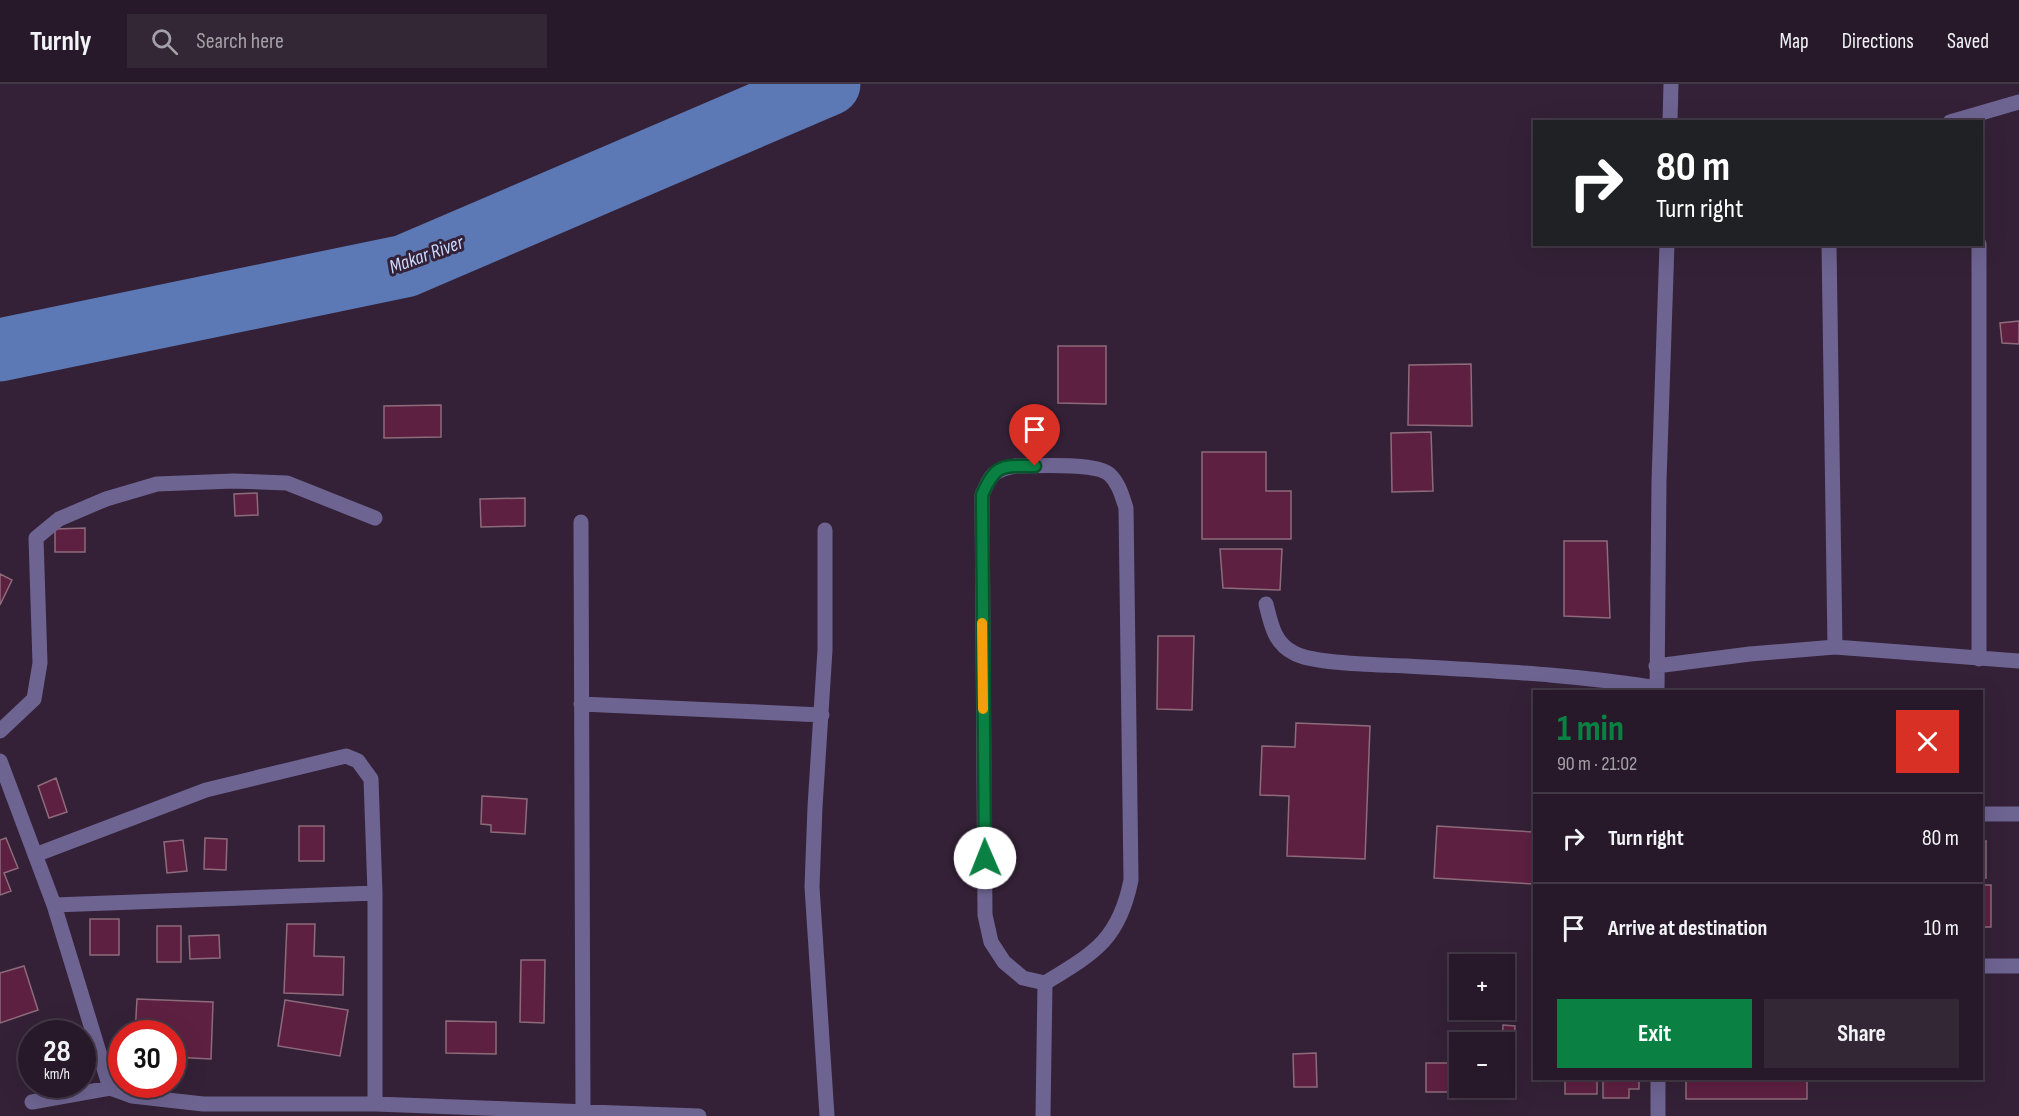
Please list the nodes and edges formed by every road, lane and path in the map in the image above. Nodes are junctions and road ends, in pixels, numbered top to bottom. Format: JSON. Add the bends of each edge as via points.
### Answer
{"nodes":[{"id":1,"x":1671,"y":84,"type":"edge"},
{"id":2,"x":2019,"y":102,"type":"edge"},
{"id":3,"x":1980,"y":117,"type":"edge"},
{"id":4,"x":1670,"y":120,"type":"edge"},
{"id":5,"x":1962,"y":120,"type":"edge"},
{"id":6,"x":1667,"y":246,"type":"edge"},
{"id":7,"x":1829,"y":246,"type":"edge"},
{"id":8,"x":1979,"y":246,"type":"edge"},
{"id":9,"x":375,"y":518,"type":"dead end"},
{"id":10,"x":581,"y":522,"type":"dead end"},
{"id":11,"x":825,"y":530,"type":"dead end"},
{"id":12,"x":1266,"y":604,"type":"dead end"},
{"id":13,"x":1835,"y":648,"type":"junction"},
{"id":14,"x":1979,"y":658,"type":"junction"},
{"id":15,"x":2019,"y":661,"type":"edge"},
{"id":16,"x":1656,"y":666,"type":"junction"},
{"id":17,"x":1657,"y":690,"type":"edge"},
{"id":18,"x":581,"y":704,"type":"junction"},
{"id":19,"x":822,"y":715,"type":"junction"},
{"id":20,"x":0,"y":732,"type":"edge"},
{"id":21,"x":0,"y":761,"type":"edge"},
{"id":22,"x":1983,"y":814,"type":"edge"},
{"id":23,"x":2019,"y":814,"type":"edge"},
{"id":24,"x":35,"y":855,"type":"junction"},
{"id":25,"x":375,"y":893,"type":"junction"},
{"id":26,"x":54,"y":905,"type":"junction"},
{"id":27,"x":1983,"y":966,"type":"edge"},
{"id":28,"x":2019,"y":966,"type":"edge"},
{"id":29,"x":1045,"y":983,"type":"junction"},
{"id":30,"x":1658,"y":1080,"type":"edge"},
{"id":31,"x":108,"y":1081,"type":"edge"},
{"id":32,"x":108,"y":1088,"type":"edge"},
{"id":33,"x":142,"y":1098,"type":"edge"},
{"id":34,"x":32,"y":1102,"type":"dead end"},
{"id":35,"x":375,"y":1104,"type":"junction"},
{"id":36,"x":204,"y":1110,"type":"edge"},
{"id":37,"x":583,"y":1111,"type":"junction"},
{"id":38,"x":699,"y":1116,"type":"edge"},
{"id":39,"x":827,"y":1116,"type":"edge"},
{"id":40,"x":1043,"y":1116,"type":"edge"},
{"id":41,"x":1658,"y":1116,"type":"edge"}],
"edges":[{"from":1,"to":4,"type":"street"},
{"from":2,"to":3,"type":"street"},
{"from":3,"to":5,"type":"street"},
{"from":6,"to":16,"type":"street"},
{"from":7,"to":13,"type":"street"},
{"from":8,"to":14,"type":"street"},
{"from":9,"to":20,"type":"street","via":[[287,483],[233,482],[157,484],[59,519],[36,538],[40,663],[34,699]]},
{"from":10,"to":18,"type":"street"},
{"from":11,"to":19,"type":"street"},
{"from":12,"to":17,"type":"street","via":[[1281,645],[1296,655],[1604,681]]},
{"from":13,"to":14,"type":"street"},
{"from":13,"to":16,"type":"street"},
{"from":14,"to":15,"type":"street"},
{"from":16,"to":17,"type":"street"},
{"from":18,"to":19,"type":"street"},
{"from":18,"to":37,"type":"street"},
{"from":19,"to":39,"type":"street","via":[[812,887]]},
{"from":21,"to":24,"type":"street"},
{"from":22,"to":23,"type":"street"},
{"from":24,"to":25,"type":"street","via":[[206,790],[346,756],[358,761],[371,779]]},
{"from":24,"to":26,"type":"street"},
{"from":25,"to":26,"type":"street"},
{"from":25,"to":35,"type":"street"},
{"from":26,"to":31,"type":"street"},
{"from":27,"to":28,"type":"street"},
{"from":29,"to":29,"type":"street","via":[[1099,948],[1116,927],[1131,880],[1126,508],[1120,489],[1108,473],[1091,467],[999,469],[992,474],[982,495],[985,915],[991,942],[1004,962],[1023,978]]},
{"from":29,"to":40,"type":"street"},
{"from":30,"to":41,"type":"street"},
{"from":32,"to":34,"type":"street"},
{"from":33,"to":36,"type":"street"},
{"from":35,"to":36,"type":"street"},
{"from":35,"to":37,"type":"street"},
{"from":37,"to":38,"type":"street"}]}
